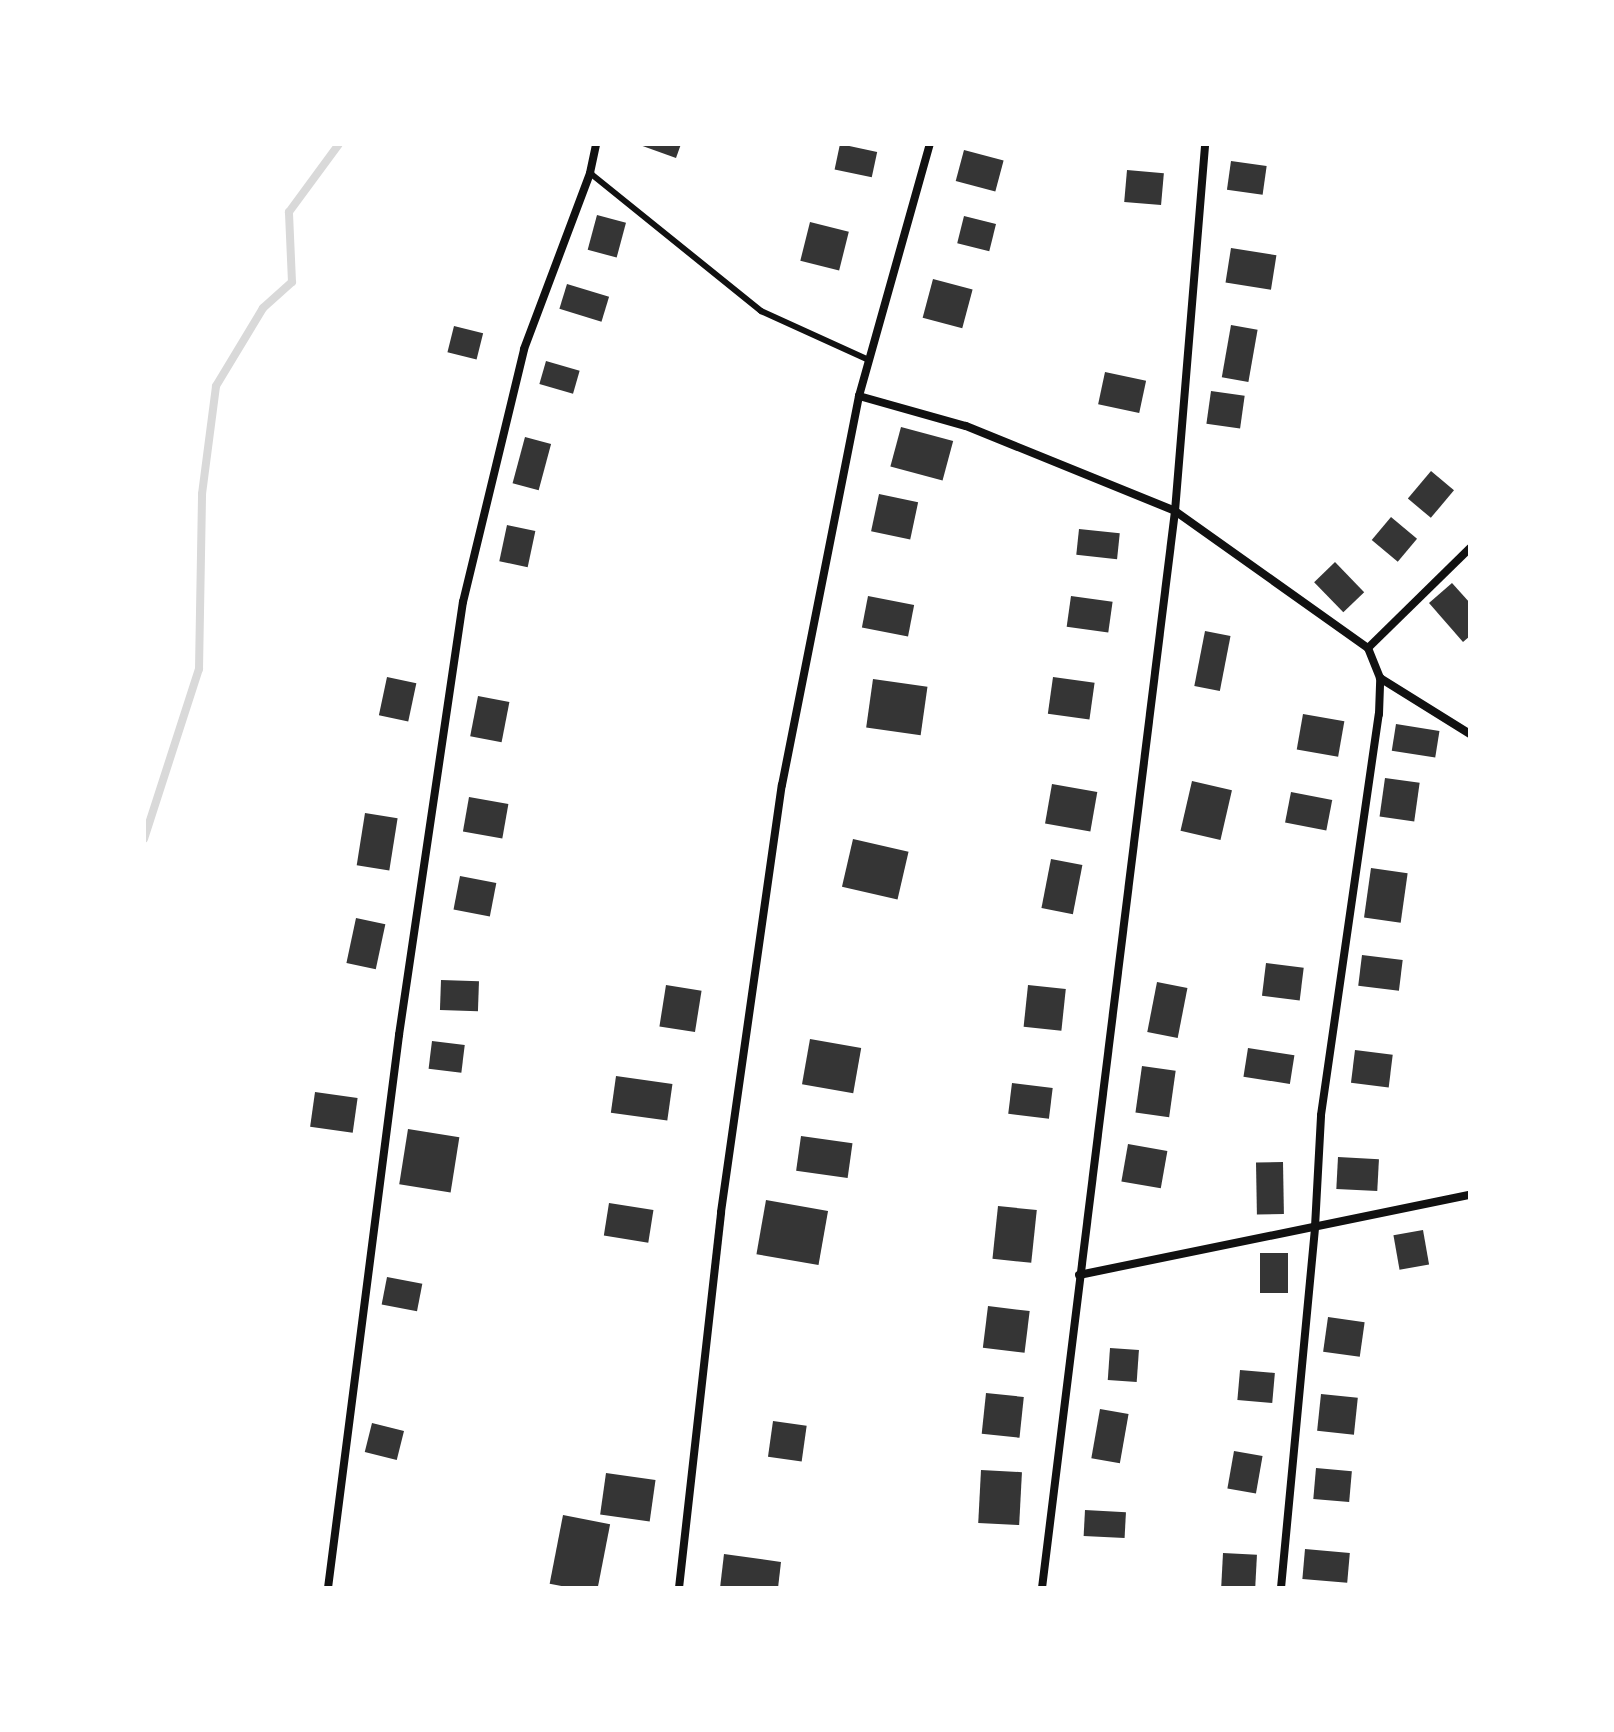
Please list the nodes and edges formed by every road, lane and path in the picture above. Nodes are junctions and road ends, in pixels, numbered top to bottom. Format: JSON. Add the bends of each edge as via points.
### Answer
{"nodes":[{"id":1,"x":596,"y":144,"type":"edge"},
{"id":2,"x":930,"y":144,"type":"edge"},
{"id":3,"x":1205,"y":144,"type":"edge"},
{"id":4,"x":590,"y":173,"type":"junction"},
{"id":5,"x":869,"y":360,"type":"junction"},
{"id":6,"x":859,"y":396,"type":"junction"},
{"id":7,"x":1175,"y":511,"type":"junction"},
{"id":8,"x":1470,"y":548,"type":"edge"},
{"id":9,"x":1368,"y":648,"type":"junction"},
{"id":10,"x":1380,"y":678,"type":"junction"},
{"id":11,"x":1470,"y":734,"type":"edge"},
{"id":12,"x":1470,"y":1195,"type":"edge"},
{"id":13,"x":1315,"y":1227,"type":"junction"},
{"id":14,"x":1079,"y":1275,"type":"junction"},
{"id":15,"x":328,"y":1588,"type":"edge"},
{"id":16,"x":679,"y":1588,"type":"edge"},
{"id":17,"x":1042,"y":1588,"type":"edge"},
{"id":18,"x":1281,"y":1588,"type":"edge"}],
"edges":[{"from":1,"to":4,"type":"street"},
{"from":2,"to":5,"type":"street"},
{"from":3,"to":7,"type":"street"},
{"from":4,"to":5,"type":"lane","via":[[761,311]]},
{"from":4,"to":15,"type":"street","via":[[524,349],[463,602],[395,1065]]},
{"from":5,"to":6,"type":"street"},
{"from":6,"to":7,"type":"street","via":[[966,426]]},
{"from":6,"to":16,"type":"street","via":[[782,785],[721,1212]]},
{"from":7,"to":9,"type":"street"},
{"from":7,"to":14,"type":"street"},
{"from":8,"to":9,"type":"street"},
{"from":9,"to":10,"type":"street"},
{"from":10,"to":11,"type":"street"},
{"from":10,"to":13,"type":"street","via":[[1321,1115]]},
{"from":12,"to":13,"type":"street"},
{"from":13,"to":14,"type":"street"},
{"from":13,"to":18,"type":"street"},
{"from":14,"to":17,"type":"street"}]}
